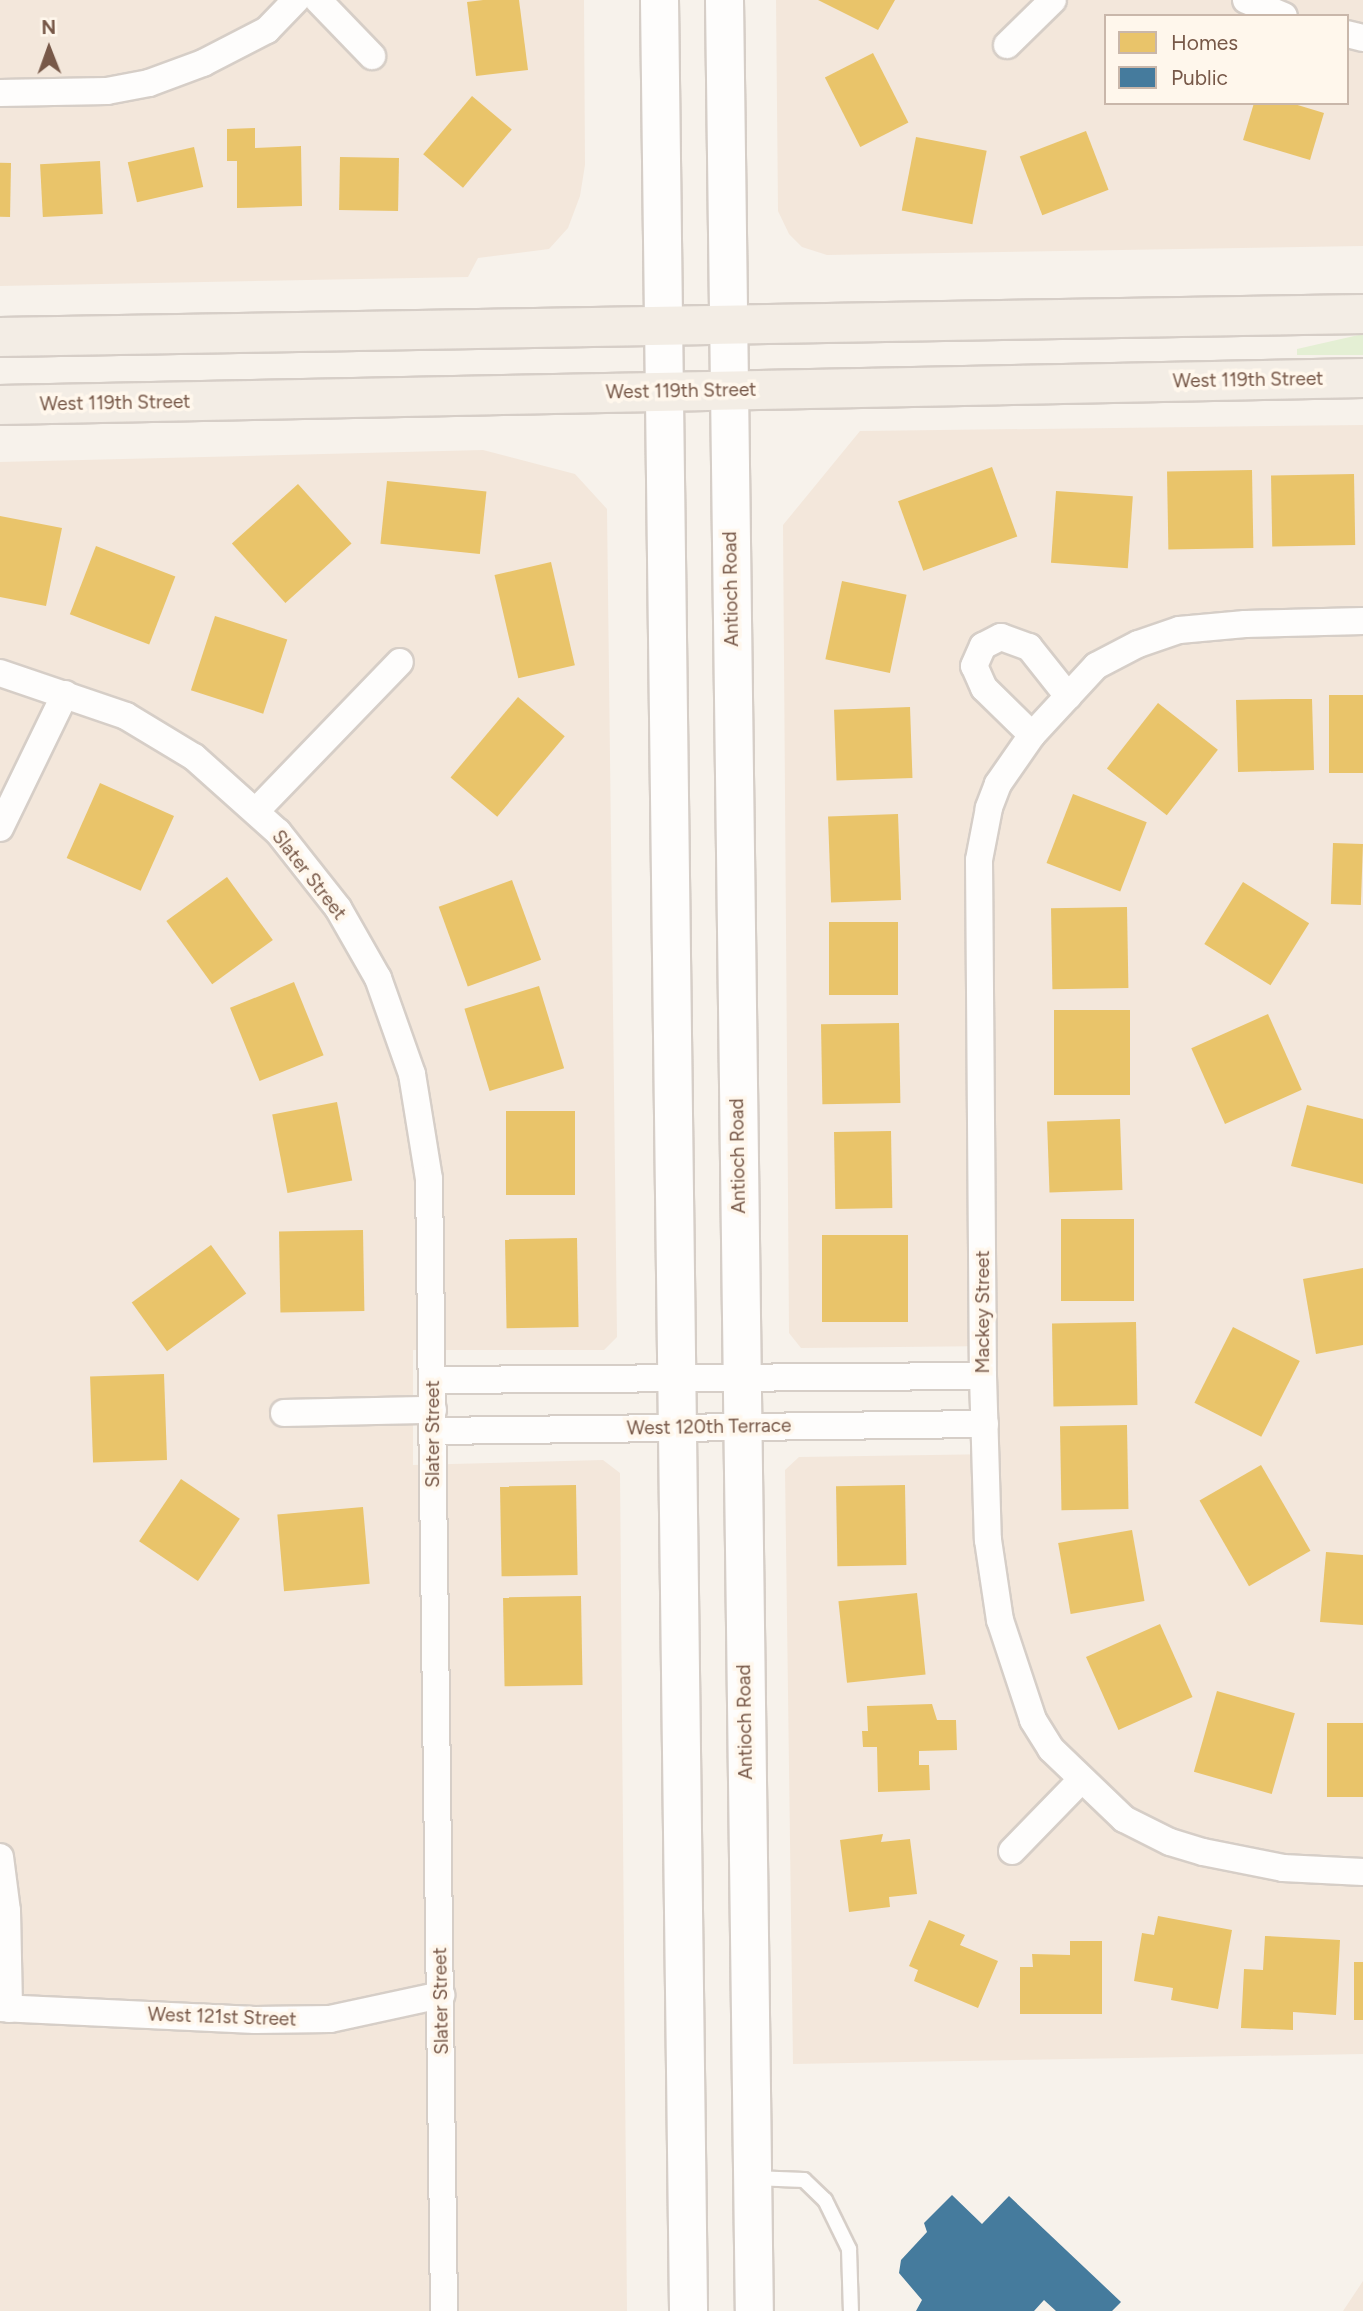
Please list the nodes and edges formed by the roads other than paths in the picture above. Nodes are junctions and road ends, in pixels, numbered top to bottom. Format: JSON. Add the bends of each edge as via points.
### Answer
{"nodes":[{"id":1,"x":296,"y":0,"type":"edge"},
{"id":2,"x":318,"y":0,"type":"edge"},
{"id":3,"x":660,"y":0,"type":"edge"},
{"id":4,"x":724,"y":0,"type":"edge"},
{"id":5,"x":1053,"y":0,"type":"edge"},
{"id":6,"x":1246,"y":0,"type":"edge"},
{"id":7,"x":1279,"y":14,"type":"edge"},
{"id":8,"x":1007,"y":45,"type":"dead end"},
{"id":9,"x":372,"y":56,"type":"dead end"},
{"id":10,"x":0,"y":93,"type":"edge"},
{"id":11,"x":1363,"y":314,"type":"edge"},
{"id":12,"x":727,"y":326,"type":"junction"},
{"id":13,"x":663,"y":327,"type":"junction"},
{"id":14,"x":0,"y":337,"type":"edge"},
{"id":15,"x":1363,"y":378,"type":"edge"},
{"id":16,"x":728,"y":389,"type":"junction"},
{"id":17,"x":663,"y":391,"type":"junction"},
{"id":18,"x":0,"y":405,"type":"edge"},
{"id":19,"x":1363,"y":621,"type":"edge"},
{"id":20,"x":400,"y":662,"type":"dead end"},
{"id":21,"x":0,"y":673,"type":"edge"},
{"id":22,"x":65,"y":694,"type":"junction"},
{"id":23,"x":1068,"y":696,"type":"junction"},
{"id":24,"x":1032,"y":735,"type":"junction"},
{"id":25,"x":257,"y":811,"type":"junction"},
{"id":26,"x":0,"y":828,"type":"edge"},
{"id":27,"x":983,"y":1376,"type":"junction"},
{"id":28,"x":677,"y":1378,"type":"junction"},
{"id":29,"x":741,"y":1378,"type":"junction"},
{"id":30,"x":433,"y":1380,"type":"junction"},
{"id":31,"x":284,"y":1413,"type":"dead end"},
{"id":32,"x":433,"y":1420,"type":"junction"},
{"id":33,"x":985,"y":1424,"type":"junction"},
{"id":34,"x":677,"y":1427,"type":"junction"},
{"id":35,"x":741,"y":1427,"type":"junction"},
{"id":36,"x":1081,"y":1780,"type":"junction"},
{"id":37,"x":1012,"y":1852,"type":"dead end"},
{"id":38,"x":0,"y":1857,"type":"edge"},
{"id":39,"x":1363,"y":1872,"type":"edge"},
{"id":40,"x":441,"y":1995,"type":"junction"},
{"id":41,"x":4,"y":2008,"type":"edge"},
{"id":42,"x":752,"y":2178,"type":"junction"},
{"id":43,"x":444,"y":2311,"type":"edge"},
{"id":44,"x":688,"y":2311,"type":"edge"},
{"id":45,"x":754,"y":2311,"type":"edge"},
{"id":46,"x":851,"y":2311,"type":"edge"}],
"edges":[{"from":1,"to":10,"type":"street","via":[[267,30],[203,64],[149,83],[107,91]]},
{"from":2,"to":9,"type":"street"},
{"from":3,"to":13,"type":"main road"},
{"from":4,"to":12,"type":"main road","name":"Antioch Road"},
{"from":5,"to":8,"type":"street"},
{"from":6,"to":7,"type":"street"},
{"from":11,"to":12,"type":"main road"},
{"from":12,"to":13,"type":"main road"},
{"from":12,"to":16,"type":"main road","name":"Antioch Road"},
{"from":13,"to":14,"type":"main road"},
{"from":13,"to":17,"type":"main road"},
{"from":15,"to":16,"type":"main road","name":"West 119th Street"},
{"from":16,"to":17,"type":"main road","name":"West 119th Street"},
{"from":16,"to":29,"type":"main road","name":"Antioch Road"},
{"from":17,"to":18,"type":"main road","name":"West 119th Street"},
{"from":17,"to":28,"type":"main road"},
{"from":19,"to":23,"type":"street","name":"Mackey Street","via":[[1179,630],[1096,666]]},
{"from":20,"to":25,"type":"street"},
{"from":21,"to":22,"type":"street","name":"Slater Street"},
{"from":22,"to":25,"type":"street","name":"Slater Street","via":[[126,716],[194,757]]},
{"from":22,"to":26,"type":"street"},
{"from":23,"to":24,"type":"street","name":"Mackey Street"},
{"from":23,"to":24,"type":"street","via":[[1029,647],[1001,637],[983,646],[974,666],[984,688]]},
{"from":24,"to":27,"type":"street","name":"Mackey Street","via":[[998,784],[979,860]]},
{"from":25,"to":30,"type":"street","name":"Slater Street","via":[[338,908],[378,978],[405,1051],[429,1179]]},
{"from":27,"to":29,"type":"street"},
{"from":27,"to":33,"type":"street","name":"Mackey Street"},
{"from":28,"to":29,"type":"street"},
{"from":28,"to":30,"type":"street"},
{"from":28,"to":34,"type":"main road"},
{"from":29,"to":35,"type":"main road","name":"Antioch Road"},
{"from":30,"to":32,"type":"street","name":"Slater Street"},
{"from":31,"to":32,"type":"street","name":"West 120th Terrace"},
{"from":32,"to":34,"type":"street","name":"West 120th Terrace"},
{"from":32,"to":40,"type":"street","name":"Slater Street"},
{"from":33,"to":35,"type":"street","name":"West 120th Terrace"},
{"from":33,"to":36,"type":"street","name":"Mackey Street","via":[[988,1540],[1000,1620],[1033,1720],[1051,1749]]},
{"from":34,"to":35,"type":"street","name":"West 120th Terrace"},
{"from":34,"to":44,"type":"main road"},
{"from":35,"to":42,"type":"main road","name":"Antioch Road"},
{"from":36,"to":37,"type":"street"},
{"from":36,"to":39,"type":"street","via":[[1124,1819],[1192,1849],[1283,1868]]},
{"from":38,"to":41,"type":"street","via":[[6,1910]]},
{"from":40,"to":41,"type":"street","name":"West 121st Street","via":[[330,2019],[255,2020]]},
{"from":40,"to":43,"type":"street","name":"Slater Street"},
{"from":42,"to":45,"type":"main road","name":"Antioch Road"},
{"from":42,"to":46,"type":"lane","via":[[804,2180],[825,2200],[849,2249]]}]}
